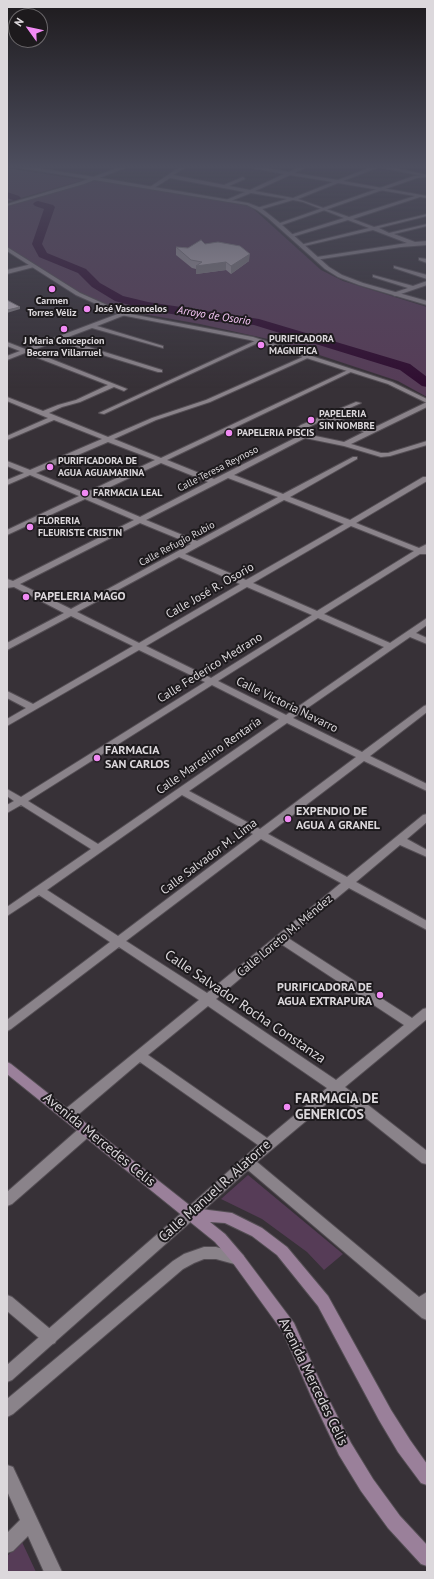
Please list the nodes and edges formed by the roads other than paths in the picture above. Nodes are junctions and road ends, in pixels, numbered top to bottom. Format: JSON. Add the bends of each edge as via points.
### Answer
{"nodes":[{"id":1,"x":297,"y":241,"type":"edge"},
{"id":2,"x":323,"y":241,"type":"edge"},
{"id":3,"x":407,"y":241,"type":"edge"},
{"id":4,"x":427,"y":243,"type":"edge"},
{"id":5,"x":414,"y":244,"type":"junction"},
{"id":6,"x":302,"y":246,"type":"junction"},
{"id":7,"x":7,"y":250,"type":"edge"},
{"id":8,"x":317,"y":259,"type":"junction"},
{"id":9,"x":421,"y":259,"type":"dead end"},
{"id":10,"x":427,"y":261,"type":"edge"},
{"id":11,"x":32,"y":266,"type":"junction"},
{"id":12,"x":396,"y":267,"type":"dead end"},
{"id":13,"x":7,"y":272,"type":"edge"},
{"id":14,"x":375,"y":276,"type":"dead end"},
{"id":15,"x":427,"y":277,"type":"edge"},
{"id":16,"x":427,"y":283,"type":"edge"},
{"id":17,"x":414,"y":288,"type":"junction"},
{"id":18,"x":395,"y":294,"type":"junction"},
{"id":19,"x":427,"y":304,"type":"edge"},
{"id":20,"x":123,"y":314,"type":"junction"},
{"id":21,"x":92,"y":326,"type":"junction"},
{"id":22,"x":57,"y":339,"type":"junction"},
{"id":23,"x":259,"y":341,"type":"junction"},
{"id":24,"x":7,"y":344,"type":"edge"},
{"id":25,"x":161,"y":347,"type":"dead end"},
{"id":26,"x":24,"y":351,"type":"junction"},
{"id":27,"x":307,"y":357,"type":"junction"},
{"id":28,"x":7,"y":358,"type":"edge"},
{"id":29,"x":160,"y":371,"type":"dead end"},
{"id":30,"x":350,"y":371,"type":"junction"},
{"id":31,"x":114,"y":385,"type":"junction"},
{"id":32,"x":124,"y":389,"type":"dead end"},
{"id":33,"x":7,"y":400,"type":"edge"},
{"id":34,"x":427,"y":402,"type":"edge"},
{"id":35,"x":358,"y":403,"type":"dead end"},
{"id":36,"x":102,"y":413,"type":"dead end"},
{"id":37,"x":42,"y":414,"type":"junction"},
{"id":38,"x":328,"y":417,"type":"junction"},
{"id":39,"x":53,"y":418,"type":"junction"},
{"id":40,"x":370,"y":432,"type":"junction"},
{"id":41,"x":304,"y":436,"type":"junction"},
{"id":42,"x":7,"y":438,"type":"edge"},
{"id":43,"x":106,"y":439,"type":"junction"},
{"id":44,"x":345,"y":444,"type":"junction"},
{"id":45,"x":425,"y":445,"type":"edge"},
{"id":46,"x":355,"y":458,"type":"dead end"},
{"id":47,"x":161,"y":460,"type":"junction"},
{"id":48,"x":7,"y":463,"type":"edge"},
{"id":49,"x":30,"y":473,"type":"junction"},
{"id":50,"x":228,"y":475,"type":"junction"},
{"id":51,"x":426,"y":479,"type":"edge"},
{"id":52,"x":215,"y":482,"type":"junction"},
{"id":53,"x":7,"y":483,"type":"edge"},
{"id":54,"x":85,"y":496,"type":"junction"},
{"id":55,"x":284,"y":497,"type":"junction"},
{"id":56,"x":140,"y":520,"type":"junction"},
{"id":57,"x":350,"y":523,"type":"junction"},
{"id":58,"x":7,"y":533,"type":"edge"},
{"id":59,"x":197,"y":544,"type":"junction"},
{"id":60,"x":425,"y":550,"type":"edge"},
{"id":61,"x":179,"y":554,"type":"junction"},
{"id":62,"x":9,"y":584,"type":"edge"},
{"id":63,"x":246,"y":584,"type":"junction"},
{"id":64,"x":72,"y":612,"type":"junction"},
{"id":65,"x":317,"y":615,"type":"junction"},
{"id":66,"x":427,"y":621,"type":"edge"},
{"id":67,"x":409,"y":633,"type":"junction"},
{"id":68,"x":427,"y":641,"type":"edge"},
{"id":69,"x":140,"y":646,"type":"junction"},
{"id":70,"x":390,"y":646,"type":"junction"},
{"id":71,"x":7,"y":647,"type":"edge"},
{"id":72,"x":211,"y":681,"type":"junction"},
{"id":73,"x":7,"y":694,"type":"edge"},
{"id":74,"x":33,"y":708,"type":"junction"},
{"id":75,"x":427,"y":708,"type":"edge"},
{"id":76,"x":286,"y":718,"type":"junction"},
{"id":77,"x":7,"y":723,"type":"edge"},
{"id":78,"x":363,"y":756,"type":"junction"},
{"id":79,"x":427,"y":788,"type":"edge"},
{"id":80,"x":182,"y":791,"type":"junction"},
{"id":81,"x":7,"y":792,"type":"edge"},
{"id":82,"x":21,"y":801,"type":"junction"},
{"id":83,"x":7,"y":810,"type":"edge"},
{"id":84,"x":427,"y":817,"type":"edge"},
{"id":85,"x":260,"y":834,"type":"junction"},
{"id":86,"x":400,"y":840,"type":"junction"},
{"id":87,"x":98,"y":849,"type":"junction"},
{"id":88,"x":427,"y":854,"type":"edge"},
{"id":89,"x":348,"y":883,"type":"junction"},
{"id":90,"x":39,"y":890,"type":"junction"},
{"id":91,"x":7,"y":912,"type":"edge"},
{"id":92,"x":427,"y":926,"type":"edge"},
{"id":93,"x":281,"y":939,"type":"junction"},
{"id":94,"x":119,"y":942,"type":"junction"},
{"id":95,"x":208,"y":1000,"type":"junction"},
{"id":96,"x":427,"y":1012,"type":"edge"},
{"id":97,"x":412,"y":1024,"type":"junction"},
{"id":98,"x":7,"y":1026,"type":"edge"},
{"id":99,"x":140,"y":1056,"type":"junction"},
{"id":100,"x":7,"y":1067,"type":"edge"},
{"id":101,"x":336,"y":1087,"type":"junction"},
{"id":102,"x":68,"y":1115,"type":"junction"},
{"id":103,"x":87,"y":1130,"type":"junction"},
{"id":104,"x":267,"y":1145,"type":"junction"},
{"id":105,"x":427,"y":1159,"type":"edge"},
{"id":106,"x":249,"y":1163,"type":"junction"},
{"id":107,"x":7,"y":1200,"type":"edge"},
{"id":108,"x":190,"y":1214,"type":"junction"},
{"id":109,"x":238,"y":1259,"type":"junction"},
{"id":110,"x":7,"y":1302,"type":"edge"},
{"id":111,"x":425,"y":1306,"type":"edge"},
{"id":112,"x":50,"y":1338,"type":"junction"},
{"id":113,"x":7,"y":1375,"type":"edge"},
{"id":114,"x":7,"y":1409,"type":"edge"},
{"id":115,"x":7,"y":1473,"type":"edge"},
{"id":116,"x":427,"y":1478,"type":"edge"},
{"id":117,"x":29,"y":1523,"type":"junction"},
{"id":118,"x":7,"y":1545,"type":"edge"},
{"id":119,"x":427,"y":1558,"type":"edge"},
{"id":120,"x":53,"y":1572,"type":"edge"}],
"edges":[{"from":1,"to":6,"type":"street"},
{"from":2,"to":6,"type":"street"},
{"from":3,"to":5,"type":"street"},
{"from":4,"to":5,"type":"street"},
{"from":5,"to":8,"type":"street"},
{"from":6,"to":8,"type":"street"},
{"from":7,"to":11,"type":"street"},
{"from":8,"to":18,"type":"street","via":[[340,276]]},
{"from":9,"to":10,"type":"street"},
{"from":11,"to":13,"type":"street"},
{"from":11,"to":20,"type":"street","via":[[78,294]]},
{"from":12,"to":15,"type":"street"},
{"from":14,"to":17,"type":"street"},
{"from":16,"to":17,"type":"street"},
{"from":17,"to":18,"type":"street"},
{"from":18,"to":19,"type":"street"},
{"from":20,"to":21,"type":"street"},
{"from":20,"to":23,"type":"street"},
{"from":21,"to":22,"type":"street"},
{"from":21,"to":25,"type":"street"},
{"from":22,"to":26,"type":"street"},
{"from":22,"to":29,"type":"street"},
{"from":23,"to":27,"type":"street"},
{"from":23,"to":36,"type":"street"},
{"from":24,"to":26,"type":"street"},
{"from":26,"to":28,"type":"street"},
{"from":26,"to":31,"type":"street"},
{"from":27,"to":30,"type":"street"},
{"from":27,"to":43,"type":"street","via":[[208,401]]},
{"from":30,"to":34,"type":"street","via":[[390,383]]},
{"from":30,"to":47,"type":"street"},
{"from":31,"to":32,"type":"street"},
{"from":31,"to":37,"type":"street"},
{"from":33,"to":37,"type":"street"},
{"from":34,"to":40,"type":"street"},
{"from":35,"to":38,"type":"street"},
{"from":37,"to":39,"type":"street"},
{"from":38,"to":40,"type":"street"},
{"from":38,"to":41,"type":"street","via":[[297,430],[298,434]]},
{"from":39,"to":42,"type":"street"},
{"from":39,"to":43,"type":"street"},
{"from":40,"to":44,"type":"street"},
{"from":41,"to":44,"type":"street"},
{"from":41,"to":50,"type":"street","name":"Calle Teresa Reynoso"},
{"from":43,"to":47,"type":"street"},
{"from":43,"to":49,"type":"street"},
{"from":44,"to":45,"type":"street","via":[[381,455]]},
{"from":46,"to":55,"type":"street","name":"Calle Refugio Rubio"},
{"from":47,"to":52,"type":"street"},
{"from":47,"to":54,"type":"street"},
{"from":48,"to":49,"type":"street"},
{"from":49,"to":53,"type":"street"},
{"from":49,"to":54,"type":"street"},
{"from":50,"to":52,"type":"street","name":"Calle Teresa Reynoso"},
{"from":50,"to":55,"type":"street"},
{"from":51,"to":57,"type":"street","name":"Calle José R. Osorio"},
{"from":52,"to":56,"type":"street","name":"Calle Teresa Reynoso"},
{"from":54,"to":56,"type":"street"},
{"from":54,"to":58,"type":"street"},
{"from":55,"to":57,"type":"street"},
{"from":55,"to":59,"type":"street","name":"Calle Refugio Rubio"},
{"from":56,"to":59,"type":"street"},
{"from":56,"to":62,"type":"street","name":"Calle Teresa Reynoso"},
{"from":57,"to":60,"type":"street"},
{"from":57,"to":63,"type":"street","name":"Calle José R. Osorio"},
{"from":59,"to":61,"type":"street","name":"Calle Refugio Rubio"},
{"from":60,"to":65,"type":"street","name":"Calle Federico Medrano"},
{"from":61,"to":63,"type":"street"},
{"from":61,"to":64,"type":"street","name":"Calle Refugio Rubio"},
{"from":62,"to":64,"type":"street","name":"Calle Victoria Navarro"},
{"from":63,"to":65,"type":"street"},
{"from":63,"to":69,"type":"street","name":"Calle José R. Osorio"},
{"from":64,"to":69,"type":"street","name":"Calle Victoria Navarro"},
{"from":64,"to":71,"type":"street","name":"Calle Refugio Rubio"},
{"from":65,"to":70,"type":"street"},
{"from":65,"to":72,"type":"street","name":"Calle Federico Medrano"},
{"from":66,"to":67,"type":"street","name":"Calle Marcelino Rentaría"},
{"from":67,"to":68,"type":"street"},
{"from":67,"to":70,"type":"street","name":"Calle Marcelino Rentaría"},
{"from":69,"to":72,"type":"street","name":"Calle Victoria Navarro"},
{"from":69,"to":74,"type":"street","name":"Calle José R. Osorio"},
{"from":70,"to":76,"type":"street","name":"Calle Marcelino Rentaría"},
{"from":72,"to":76,"type":"street","name":"Calle Victoria Navarro"},
{"from":72,"to":82,"type":"street","name":"Calle Federico Medrano"},
{"from":73,"to":74,"type":"street"},
{"from":74,"to":77,"type":"street","name":"Calle José R. Osorio"},
{"from":75,"to":78,"type":"street","name":"Calle Salvador M. Lima"},
{"from":76,"to":78,"type":"street","name":"Calle Victoria Navarro"},
{"from":76,"to":80,"type":"street","name":"Calle Marcelino Rentaría"},
{"from":78,"to":79,"type":"street","name":"Calle Victoria Navarro"},
{"from":78,"to":85,"type":"street","name":"Calle Salvador M. Lima"},
{"from":80,"to":85,"type":"street"},
{"from":80,"to":87,"type":"street","name":"Calle Marcelino Rentaría"},
{"from":81,"to":82,"type":"street"},
{"from":82,"to":83,"type":"street","name":"Calle Federico Medrano"},
{"from":82,"to":87,"type":"street"},
{"from":84,"to":86,"type":"street","name":"Calle Loreto M. Méndez"},
{"from":85,"to":89,"type":"street"},
{"from":85,"to":94,"type":"street","name":"Calle Salvador M. Lima"},
{"from":86,"to":88,"type":"street"},
{"from":86,"to":89,"type":"street","name":"Calle Loreto M. Méndez"},
{"from":87,"to":90,"type":"street","name":"Calle Marcelino Rentaría"},
{"from":89,"to":92,"type":"street"},
{"from":89,"to":93,"type":"street","name":"Calle Loreto M. Méndez"},
{"from":90,"to":91,"type":"street","name":"Calle Marcelino Rentaría"},
{"from":90,"to":94,"type":"street","name":"Calle Salvador Rocha Constanza"},
{"from":93,"to":95,"type":"street","name":"Calle Loreto M. Méndez"},
{"from":93,"to":97,"type":"street"},
{"from":94,"to":95,"type":"street","name":"Calle Salvador Rocha Constanza"},
{"from":94,"to":98,"type":"street","name":"Calle Salvador M. Lima"},
{"from":95,"to":99,"type":"street","name":"Calle Loreto M. Méndez"},
{"from":95,"to":101,"type":"street","name":"Calle Salvador Rocha Constanza"},
{"from":96,"to":97,"type":"street","name":"Calle Manuel R. Alatorre"},
{"from":97,"to":101,"type":"street","name":"Calle Manuel R. Alatorre"},
{"from":99,"to":102,"type":"street","name":"Calle Loreto M. Méndez"},
{"from":99,"to":104,"type":"street"},
{"from":100,"to":102,"type":"main road","name":"Avenida Mercedes Celis"},
{"from":101,"to":104,"type":"street","name":"Calle Manuel R. Alatorre"},
{"from":101,"to":105,"type":"street","name":"Calle Salvador Rocha Constanza"},
{"from":102,"to":103,"type":"main road","name":"Avenida Mercedes Celis"},
{"from":103,"to":107,"type":"street"},
{"from":103,"to":108,"type":"main road","name":"Avenida Mercedes Celis"},
{"from":104,"to":106,"type":"street","name":"Calle Manuel R. Alatorre"},
{"from":106,"to":108,"type":"street","name":"Calle Manuel R. Alatorre"},
{"from":106,"to":111,"type":"street"},
{"from":108,"to":109,"type":"main road","name":"Avenida Mercedes Celis","via":[[220,1238]]},
{"from":108,"to":112,"type":"street","name":"Calle Manuel R. Alatorre"},
{"from":108,"to":116,"type":"main road","via":[[227,1217],[257,1232],[282,1251],[323,1301],[389,1422]]},
{"from":109,"to":114,"type":"street","via":[[216,1253],[204,1253],[178,1265]]},
{"from":109,"to":119,"type":"main road","name":"Avenida Mercedes Celis","via":[[289,1328],[319,1397],[345,1449],[367,1485],[394,1522]]},
{"from":110,"to":112,"type":"street"},
{"from":112,"to":113,"type":"street","name":"Calle Manuel R. Alatorre"},
{"from":115,"to":117,"type":"street"},
{"from":117,"to":118,"type":"street"},
{"from":117,"to":120,"type":"street"}]}
